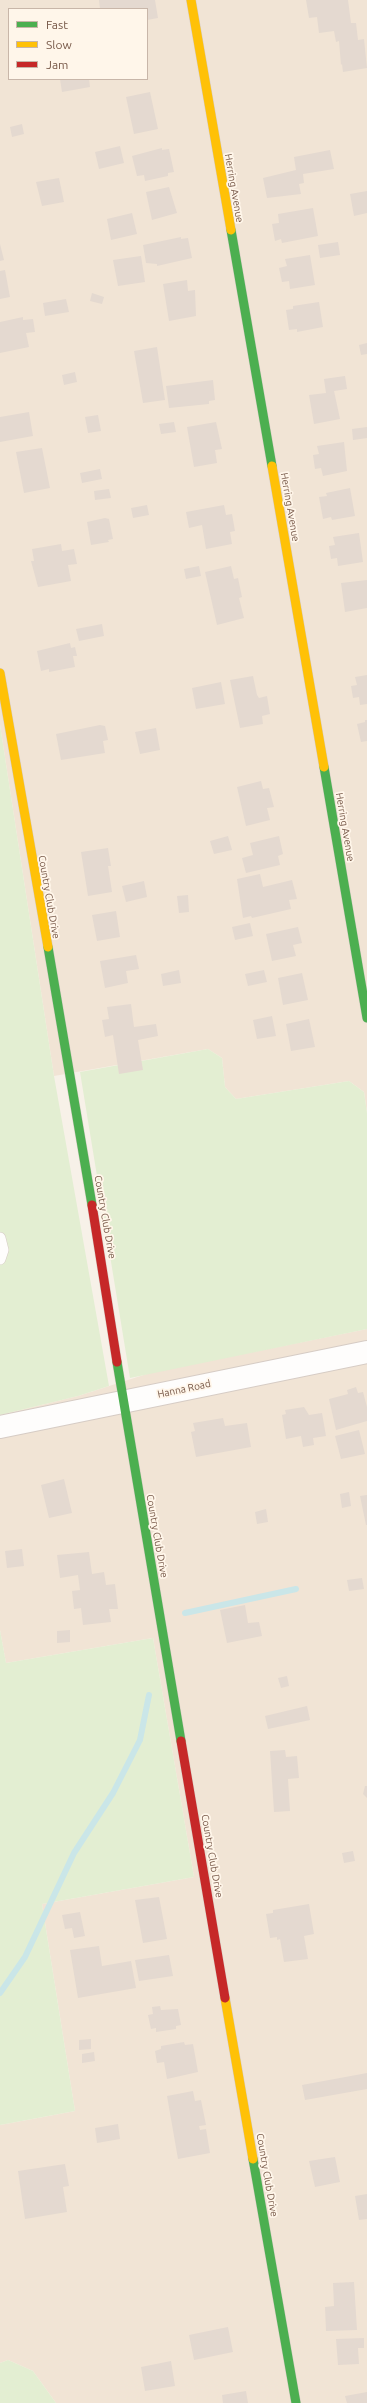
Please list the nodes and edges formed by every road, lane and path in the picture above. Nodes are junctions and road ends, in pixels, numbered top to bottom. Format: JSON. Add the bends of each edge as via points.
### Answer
{"nodes":[{"id":1,"x":191,"y":0,"type":"edge"},
{"id":2,"x":0,"y":673,"type":"edge"},
{"id":3,"x":367,"y":1018,"type":"edge"},
{"id":4,"x":0,"y":1238,"type":"edge"},
{"id":5,"x":0,"y":1259,"type":"edge"},
{"id":6,"x":367,"y":1352,"type":"edge"},
{"id":7,"x":123,"y":1402,"type":"junction"},
{"id":8,"x":0,"y":1427,"type":"edge"},
{"id":9,"x":296,"y":2403,"type":"edge"}],
"edges":[{"from":1,"to":3,"type":"street","name":"Herring Avenue"},
{"from":2,"to":7,"type":"street","name":"Country Club Drive","via":[[95,1221]]},
{"from":4,"to":5,"type":"lane","via":[[3,1250]]},
{"from":6,"to":7,"type":"street","name":"Hanna Road"},
{"from":7,"to":8,"type":"street","name":"Hanna Road"},
{"from":7,"to":9,"type":"street","name":"Country Club Drive"}]}
